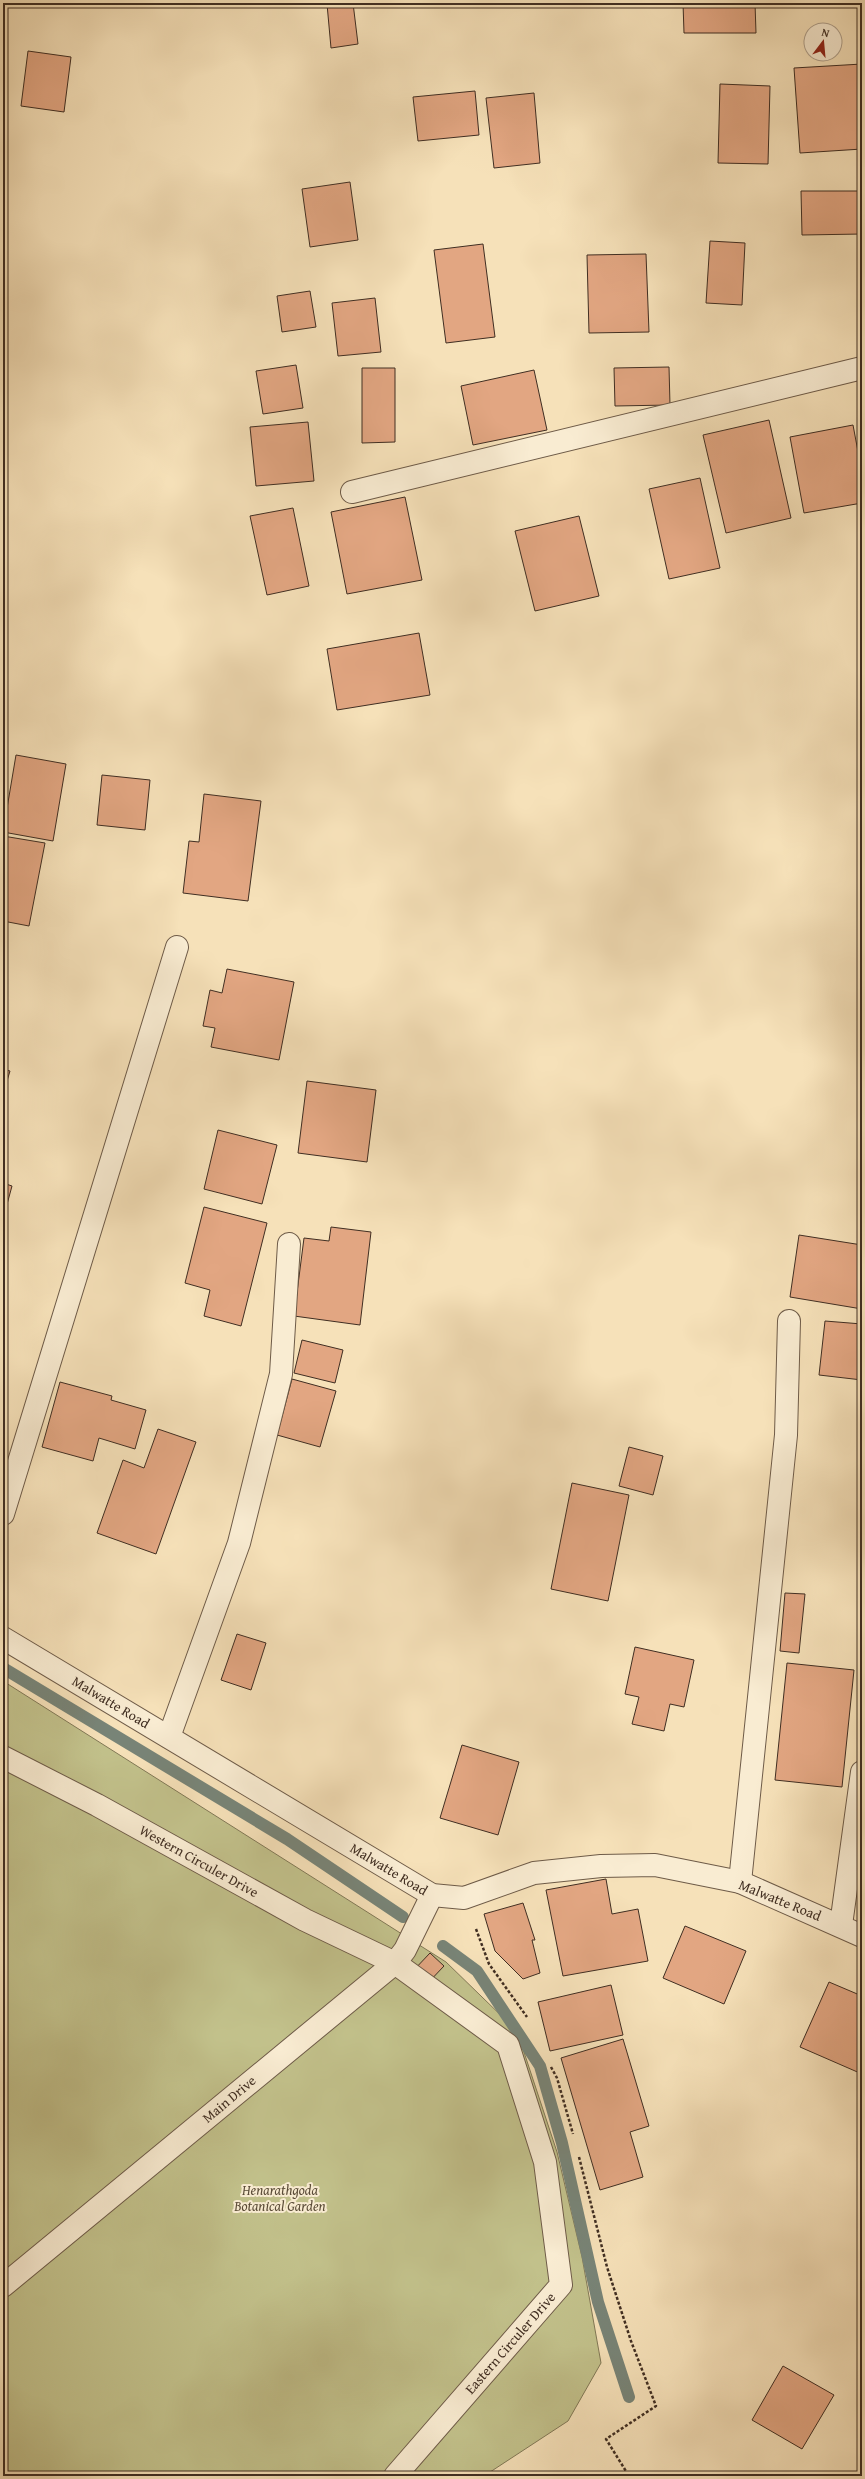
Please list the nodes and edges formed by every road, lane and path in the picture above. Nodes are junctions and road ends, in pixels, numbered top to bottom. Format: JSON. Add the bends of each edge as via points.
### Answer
{"nodes":[{"id":1,"x":862,"y":368,"type":"edge"},
{"id":2,"x":352,"y":492,"type":"dead end"},
{"id":3,"x":177,"y":947,"type":"dead end"},
{"id":4,"x":289,"y":1244,"type":"dead end"},
{"id":5,"x":790,"y":1322,"type":"dead end"},
{"id":6,"x":3,"y":1514,"type":"edge"},
{"id":7,"x":3,"y":1638,"type":"edge"},
{"id":8,"x":169,"y":1737,"type":"junction"},
{"id":9,"x":3,"y":1757,"type":"edge"},
{"id":10,"x":862,"y":1772,"type":"edge"},
{"id":11,"x":740,"y":1882,"type":"junction"},
{"id":12,"x":432,"y":1895,"type":"junction"},
{"id":13,"x":842,"y":1925,"type":"junction"},
{"id":14,"x":862,"y":1936,"type":"edge"},
{"id":15,"x":395,"y":1963,"type":"junction"},
{"id":16,"x":3,"y":2286,"type":"edge"},
{"id":17,"x":395,"y":2476,"type":"edge"}],
"edges":[{"from":1,"to":2,"type":"street"},
{"from":3,"to":6,"type":"street"},
{"from":4,"to":8,"type":"street","via":[[281,1374],[239,1543]]},
{"from":5,"to":11,"type":"street","via":[[786,1435]]},
{"from":7,"to":8,"type":"street","name":"Malwatte Road"},
{"from":8,"to":12,"type":"street","name":"Malwatte Road"},
{"from":9,"to":15,"type":"street","name":"Western Circuler Drive","via":[[97,1805],[305,1920]]},
{"from":10,"to":13,"type":"street"},
{"from":11,"to":12,"type":"street","name":"Malwatte Road","via":[[655,1865],[600,1866],[534,1873],[464,1898]]},
{"from":11,"to":13,"type":"street","name":"Malwatte Road"},
{"from":12,"to":15,"type":"street","name":"Main Drive","via":[[405,1950]]},
{"from":13,"to":14,"type":"street","name":"Malwatte Road"},
{"from":15,"to":16,"type":"street","name":"Main Drive"},
{"from":15,"to":17,"type":"street","name":"Eastern Circuler Drive","via":[[508,2045],[545,2162],[561,2285]]}]}
